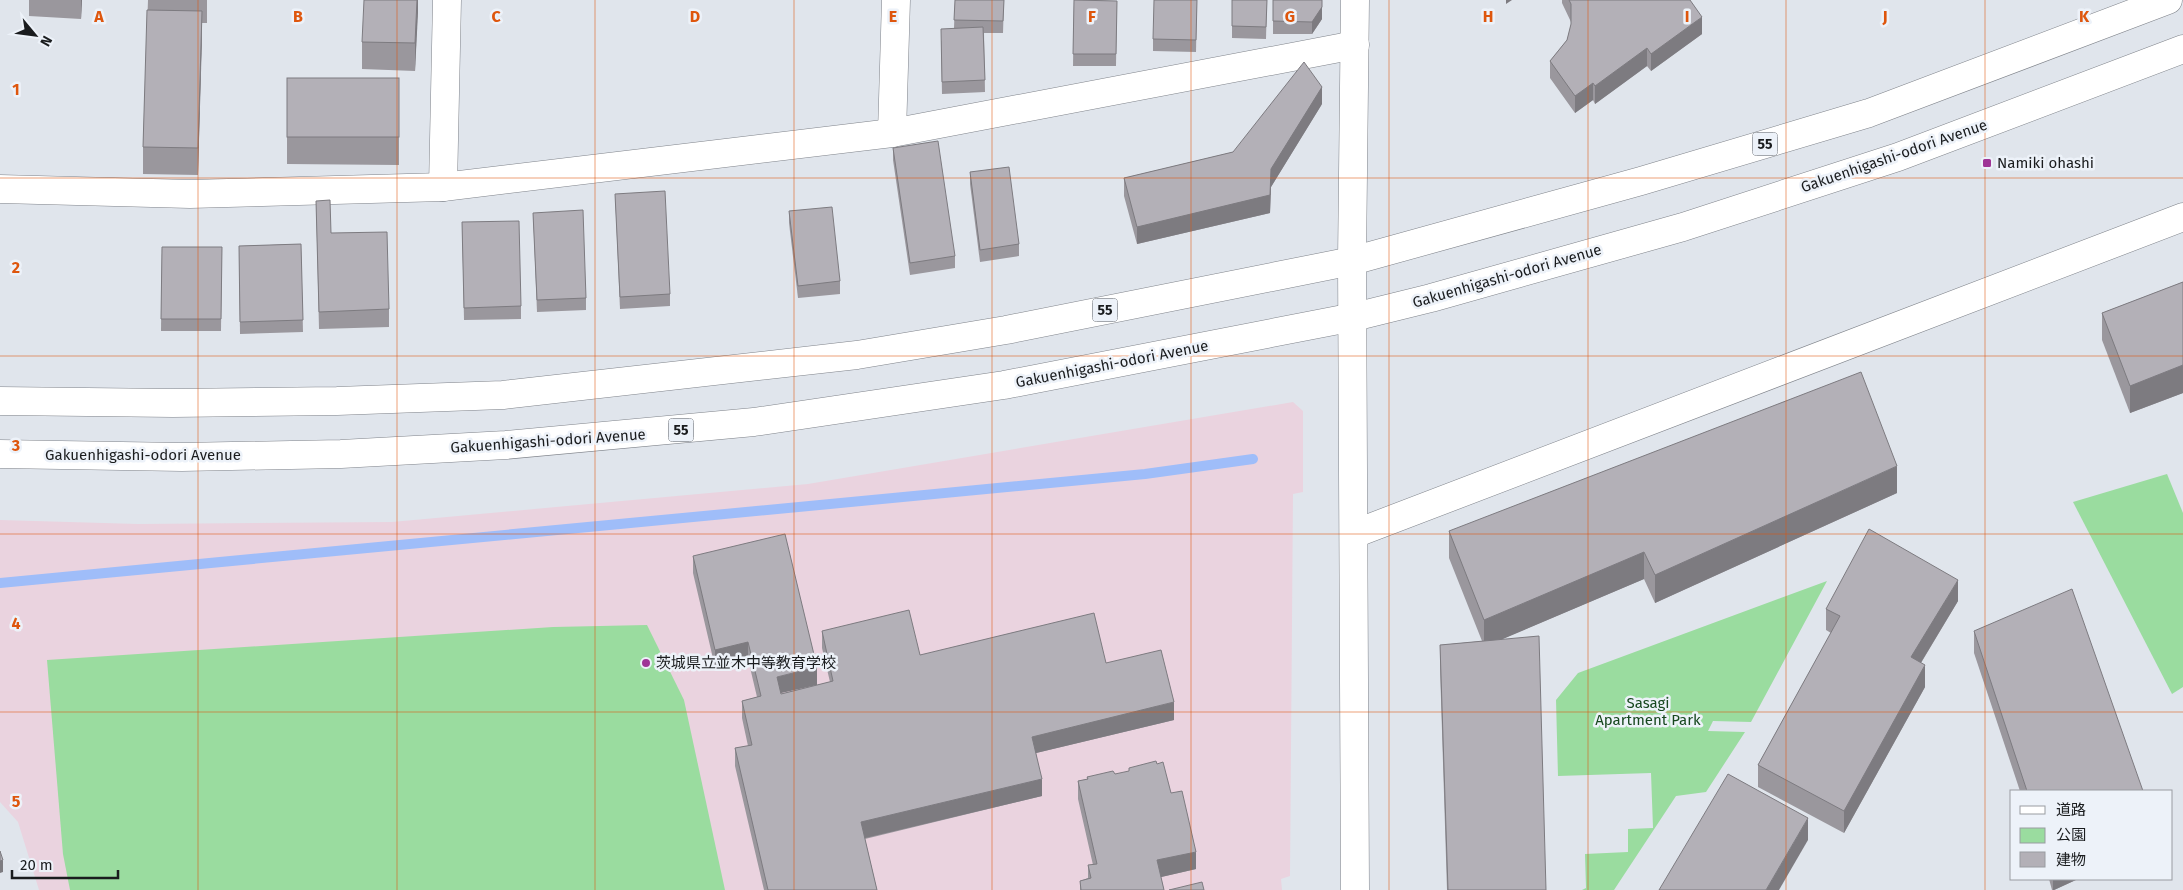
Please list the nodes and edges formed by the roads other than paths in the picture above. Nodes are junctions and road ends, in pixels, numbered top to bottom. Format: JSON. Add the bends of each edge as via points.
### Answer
{"nodes":[{"id":1,"x":447,"y":0,"type":"edge"},
{"id":2,"x":896,"y":0,"type":"edge"},
{"id":3,"x":1355,"y":0,"type":"edge"},
{"id":4,"x":2168,"y":0,"type":"edge"},
{"id":5,"x":1355,"y":45,"type":"junction"},
{"id":6,"x":2183,"y":49,"type":"edge"},
{"id":7,"x":892,"y":133,"type":"junction"},
{"id":8,"x":443,"y":187,"type":"junction"},
{"id":9,"x":0,"y":189,"type":"edge"},
{"id":10,"x":2183,"y":216,"type":"edge"},
{"id":11,"x":1352,"y":261,"type":"junction"},
{"id":12,"x":1354,"y":317,"type":"junction"},
{"id":13,"x":0,"y":401,"type":"edge"},
{"id":14,"x":0,"y":454,"type":"edge"},
{"id":15,"x":1354,"y":534,"type":"junction"},
{"id":16,"x":1355,"y":890,"type":"edge"}],
"edges":[{"from":1,"to":8,"type":"main road"},
{"from":2,"to":7,"type":"main road"},
{"from":3,"to":5,"type":"main road"},
{"from":4,"to":11,"type":"main road","number":"55","via":[[1869,113],[1641,181]]},
{"from":5,"to":7,"type":"main road"},
{"from":5,"to":11,"type":"main road"},
{"from":6,"to":12,"type":"main road","name":"Gakuenhigashi-odori Avenue","number":"55","via":[[1898,157],[1693,224]]},
{"from":7,"to":8,"type":"main road"},
{"from":8,"to":9,"type":"main road","via":[[190,194]]},
{"from":10,"to":15,"type":"main road"},
{"from":11,"to":12,"type":"main road"},
{"from":11,"to":13,"type":"main road","number":"55","via":[[1006,330],[857,355],[503,395],[240,402]]},
{"from":12,"to":14,"type":"main road","name":"Gakuenhigashi-odori Avenue","number":"55","via":[[1004,385],[754,422],[632,435],[340,454],[182,457]]},
{"from":12,"to":15,"type":"main road"},
{"from":15,"to":16,"type":"main road"}]}
